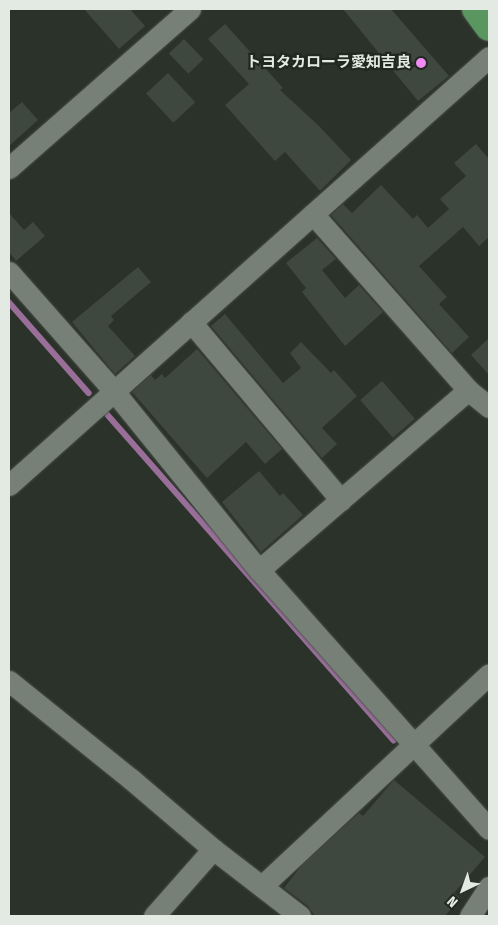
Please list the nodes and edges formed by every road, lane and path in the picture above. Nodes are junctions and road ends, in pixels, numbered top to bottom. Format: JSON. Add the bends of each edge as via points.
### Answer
{"nodes":[{"id":1,"x":190,"y":9,"type":"edge"},
{"id":2,"x":476,"y":9,"type":"edge"},
{"id":3,"x":489,"y":27,"type":"edge"},
{"id":4,"x":489,"y":57,"type":"edge"},
{"id":5,"x":9,"y":168,"type":"edge"},
{"id":6,"x":313,"y":214,"type":"junction"},
{"id":7,"x":9,"y":272,"type":"edge"},
{"id":8,"x":191,"y":322,"type":"junction"},
{"id":9,"x":113,"y":390,"type":"junction"},
{"id":10,"x":468,"y":390,"type":"junction"},
{"id":11,"x":489,"y":407,"type":"edge"},
{"id":12,"x":9,"y":485,"type":"edge"},
{"id":13,"x":340,"y":500,"type":"junction"},
{"id":14,"x":259,"y":570,"type":"junction"},
{"id":15,"x":489,"y":674,"type":"edge"},
{"id":16,"x":9,"y":681,"type":"edge"},
{"id":17,"x":413,"y":744,"type":"junction"},
{"id":18,"x":489,"y":829,"type":"edge"},
{"id":19,"x":213,"y":849,"type":"junction"},
{"id":20,"x":263,"y":885,"type":"junction"},
{"id":21,"x":489,"y":887,"type":"edge"},
{"id":22,"x":154,"y":916,"type":"edge"},
{"id":23,"x":300,"y":916,"type":"edge"},
{"id":24,"x":470,"y":916,"type":"edge"}],
"edges":[{"from":1,"to":5,"type":"street"},
{"from":2,"to":3,"type":"highway"},
{"from":4,"to":6,"type":"street"},
{"from":6,"to":8,"type":"street"},
{"from":6,"to":10,"type":"street"},
{"from":7,"to":9,"type":"street"},
{"from":8,"to":9,"type":"street"},
{"from":8,"to":13,"type":"street"},
{"from":9,"to":12,"type":"street"},
{"from":9,"to":14,"type":"street"},
{"from":10,"to":11,"type":"street"},
{"from":10,"to":13,"type":"street"},
{"from":13,"to":14,"type":"street"},
{"from":14,"to":17,"type":"street"},
{"from":15,"to":17,"type":"street"},
{"from":16,"to":19,"type":"street"},
{"from":17,"to":18,"type":"street"},
{"from":17,"to":20,"type":"street"},
{"from":19,"to":20,"type":"street"},
{"from":19,"to":22,"type":"street"},
{"from":20,"to":23,"type":"street"},
{"from":21,"to":24,"type":"street"}]}
